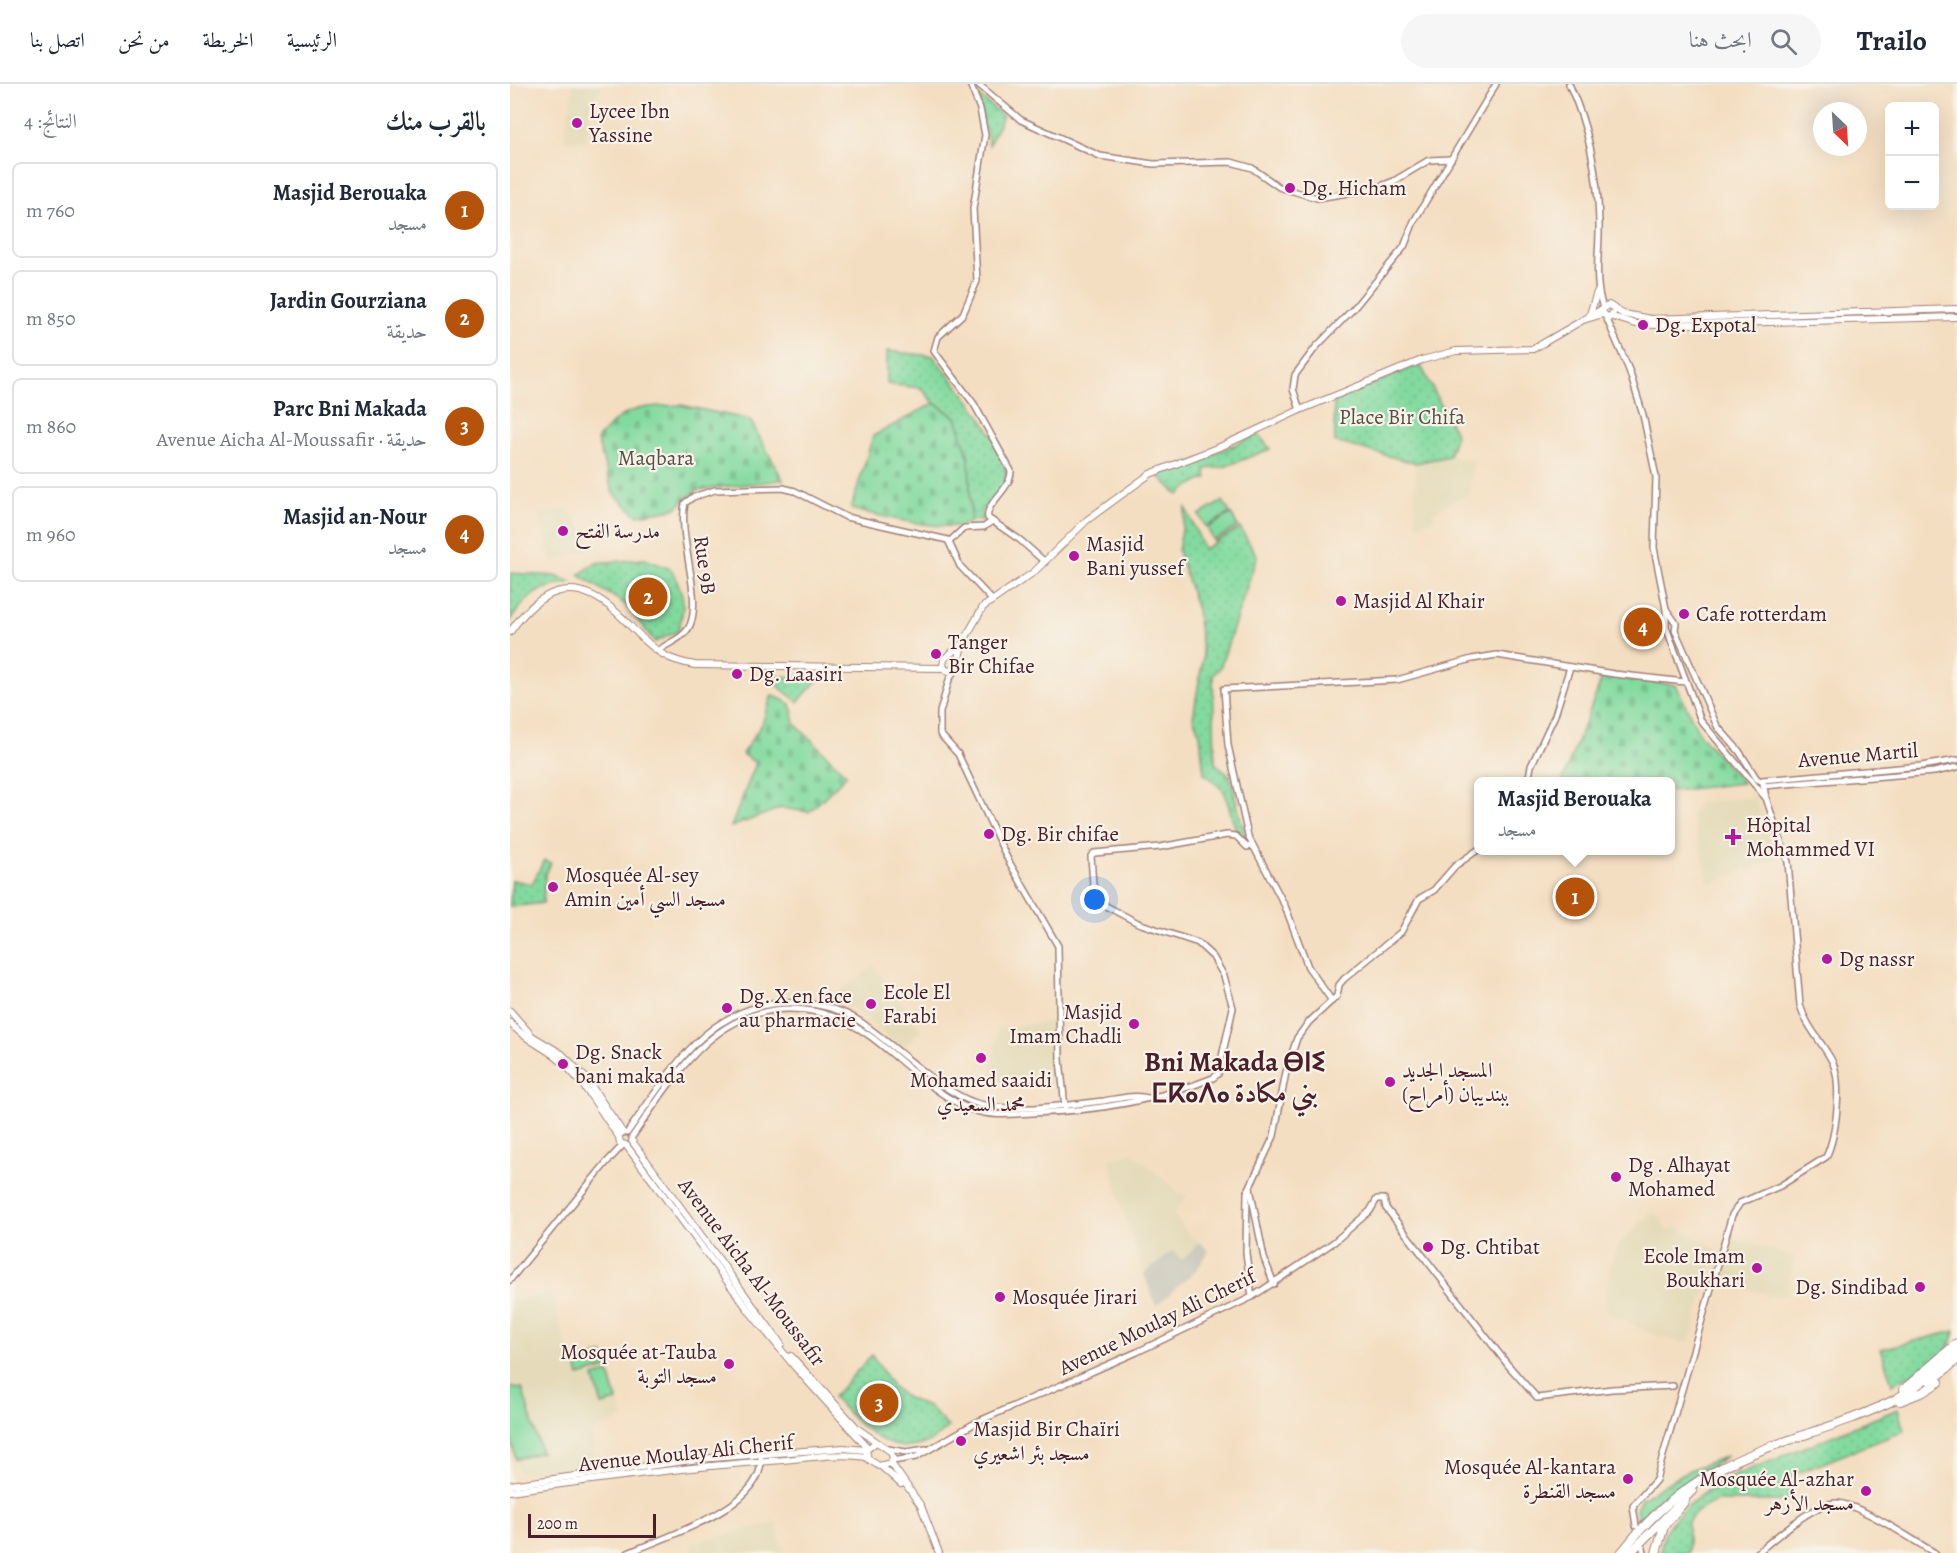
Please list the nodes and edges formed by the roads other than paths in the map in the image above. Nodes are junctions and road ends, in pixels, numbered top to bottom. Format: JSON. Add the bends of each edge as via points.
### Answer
{"nodes":[{"id":1,"x":970,"y":84,"type":"edge"},
{"id":2,"x":978,"y":84,"type":"edge"},
{"id":3,"x":1496,"y":84,"type":"edge"},
{"id":4,"x":1569,"y":84,"type":"edge"},
{"id":5,"x":1451,"y":159,"type":"junction"},
{"id":6,"x":1597,"y":290,"type":"junction"},
{"id":7,"x":1957,"y":309,"type":"edge"},
{"id":8,"x":1608,"y":312,"type":"junction"},
{"id":9,"x":1590,"y":314,"type":"junction"},
{"id":10,"x":1957,"y":317,"type":"edge"},
{"id":11,"x":1582,"y":321,"type":"junction"},
{"id":12,"x":1300,"y":410,"type":"junction"},
{"id":13,"x":991,"y":522,"type":"junction"},
{"id":14,"x":950,"y":541,"type":"junction"},
{"id":15,"x":1045,"y":562,"type":"junction"},
{"id":16,"x":992,"y":600,"type":"junction"},
{"id":17,"x":1666,"y":609,"type":"junction"},
{"id":18,"x":1673,"y":620,"type":"junction"},
{"id":19,"x":1666,"y":622,"type":"junction"},
{"id":20,"x":1672,"y":630,"type":"junction"},
{"id":21,"x":510,"y":632,"type":"edge"},
{"id":22,"x":962,"y":644,"type":"junction"},
{"id":23,"x":658,"y":651,"type":"junction"},
{"id":24,"x":958,"y":660,"type":"junction"},
{"id":25,"x":947,"y":666,"type":"junction"},
{"id":26,"x":1570,"y":667,"type":"junction"},
{"id":27,"x":1684,"y":682,"type":"junction"},
{"id":28,"x":1957,"y":760,"type":"edge"},
{"id":29,"x":1957,"y":767,"type":"edge"},
{"id":30,"x":1529,"y":777,"type":"edge"},
{"id":31,"x":1759,"y":784,"type":"junction"},
{"id":32,"x":1252,"y":846,"type":"junction"},
{"id":33,"x":1474,"y":853,"type":"edge"},
{"id":34,"x":1332,"y":1001,"type":"junction"},
{"id":35,"x":510,"y":1011,"type":"edge"},
{"id":36,"x":510,"y":1023,"type":"edge"},
{"id":37,"x":1148,"y":1098,"type":"junction"},
{"id":38,"x":1064,"y":1105,"type":"junction"},
{"id":39,"x":1065,"y":1112,"type":"junction"},
{"id":40,"x":625,"y":1139,"type":"junction"},
{"id":41,"x":1250,"y":1188,"type":"junction"},
{"id":42,"x":1375,"y":1205,"type":"junction"},
{"id":43,"x":1386,"y":1208,"type":"junction"},
{"id":44,"x":510,"y":1280,"type":"edge"},
{"id":45,"x":1274,"y":1284,"type":"junction"},
{"id":46,"x":1252,"y":1297,"type":"junction"},
{"id":47,"x":1957,"y":1343,"type":"edge"},
{"id":48,"x":1957,"y":1351,"type":"edge"},
{"id":49,"x":1957,"y":1360,"type":"edge"},
{"id":50,"x":1957,"y":1366,"type":"edge"},
{"id":51,"x":1684,"y":1383,"type":"junction"},
{"id":52,"x":1898,"y":1400,"type":"junction"},
{"id":53,"x":854,"y":1434,"type":"junction"},
{"id":54,"x":875,"y":1443,"type":"junction"},
{"id":55,"x":939,"y":1443,"type":"junction"},
{"id":56,"x":850,"y":1448,"type":"junction"},
{"id":57,"x":887,"y":1448,"type":"junction"},
{"id":58,"x":867,"y":1452,"type":"junction"},
{"id":59,"x":761,"y":1458,"type":"junction"},
{"id":60,"x":892,"y":1462,"type":"junction"},
{"id":61,"x":881,"y":1466,"type":"junction"},
{"id":62,"x":510,"y":1485,"type":"edge"},
{"id":63,"x":907,"y":1488,"type":"junction"},
{"id":64,"x":510,"y":1491,"type":"edge"},
{"id":65,"x":1691,"y":1492,"type":"junction"},
{"id":66,"x":1636,"y":1526,"type":"dead end"},
{"id":67,"x":628,"y":1553,"type":"edge"},
{"id":68,"x":939,"y":1553,"type":"edge"},
{"id":69,"x":1621,"y":1553,"type":"edge"},
{"id":70,"x":1629,"y":1553,"type":"edge"},
{"id":71,"x":1656,"y":1553,"type":"edge"},
{"id":72,"x":1757,"y":1553,"type":"edge"},
{"id":73,"x":1935,"y":1553,"type":"edge"}],
"edges":[{"from":1,"to":13,"type":"street","via":[[985,135],[973,209],[977,281],[963,314],[938,338],[934,351],[974,404],[1011,471],[1006,488],[987,513]]},
{"from":2,"to":5,"type":"street","via":[[1018,118],[1100,156],[1152,164],[1231,162],[1252,168],[1279,187],[1317,198],[1373,189],[1431,159]]},
{"from":3,"to":5,"type":"street"},
{"from":4,"to":6,"type":"street","via":[[1585,122],[1597,189]]},
{"from":5,"to":12,"type":"street","via":[[1414,220],[1404,247],[1295,375],[1293,389]]},
{"from":6,"to":8,"type":"street"},
{"from":6,"to":9,"type":"main road"},
{"from":7,"to":8,"type":"main road","via":[[1703,319],[1651,319]]},
{"from":8,"to":9,"type":"main road"},
{"from":8,"to":10,"type":"main road","via":[[1636,324],[1658,325]]},
{"from":8,"to":11,"type":"main road"},
{"from":8,"to":17,"type":"street","via":[[1643,415],[1656,477],[1654,548]]},
{"from":9,"to":11,"type":"main road"},
{"from":11,"to":12,"type":"main road","via":[[1533,349],[1443,353]]},
{"from":12,"to":15,"type":"main road","via":[[1146,476],[1087,520]]},
{"from":13,"to":14,"type":"street","via":[[984,527],[964,528]]},
{"from":13,"to":15,"type":"street","via":[[1014,535]]},
{"from":14,"to":16,"type":"street","via":[[960,566]]},
{"from":14,"to":23,"type":"street","name":"Rue 9B","via":[[846,517],[783,488],[719,489],[693,497],[685,502],[683,523],[695,615],[682,636]]},
{"from":15,"to":16,"type":"main road"},
{"from":16,"to":22,"type":"main road","via":[[979,613]]},
{"from":17,"to":18,"type":"street"},
{"from":17,"to":19,"type":"street"},
{"from":18,"to":19,"type":"street"},
{"from":18,"to":20,"type":"street","via":[[1677,624]]},
{"from":19,"to":20,"type":"street"},
{"from":20,"to":27,"type":"street"},
{"from":20,"to":31,"type":"street","via":[[1717,726],[1739,751]]},
{"from":21,"to":23,"type":"main road","via":[[538,600],[552,593],[574,591],[605,603]]},
{"from":22,"to":24,"type":"main road"},
{"from":22,"to":25,"type":"main road"},
{"from":23,"to":25,"type":"main road","via":[[673,660],[695,665]]},
{"from":24,"to":25,"type":"main road","via":[[958,666]]},
{"from":24,"to":25,"type":"main road","via":[[952,656]]},
{"from":25,"to":38,"type":"street","via":[[949,680],[940,712],[942,737],[958,754],[1008,860],[1058,946]]},
{"from":26,"to":27,"type":"street"},
{"from":26,"to":30,"type":"street","via":[[1556,715]]},
{"from":26,"to":32,"type":"street","via":[[1497,655],[1397,681],[1224,689],[1232,765]]},
{"from":27,"to":31,"type":"street","via":[[1704,726]]},
{"from":28,"to":31,"type":"street","name":"Avenue Martil"},
{"from":29,"to":31,"type":"street","name":"Avenue Martil","via":[[1934,772]]},
{"from":31,"to":51,"type":"street","via":[[1788,862],[1800,1005],[1833,1062],[1838,1090],[1831,1143],[1823,1161],[1740,1203],[1725,1233]]},
{"from":32,"to":34,"type":"street","via":[[1285,906],[1308,967]]},
{"from":32,"to":37,"type":"street","via":[[1227,835],[1091,856],[1093,885],[1106,906],[1138,923],[1198,943],[1216,962],[1232,999],[1218,1074],[1187,1088]]},
{"from":33,"to":34,"type":"street","via":[[1455,866],[1437,888],[1417,901],[1401,932],[1344,980]]},
{"from":34,"to":41,"type":"street","via":[[1297,1038],[1274,1136]]},
{"from":35,"to":40,"type":"main road","name":"Avenue Aicha Al-Moussafir","via":[[532,1036],[562,1054],[580,1072]]},
{"from":36,"to":40,"type":"main road","name":"Avenue Aicha Al-Moussafir","via":[[527,1040],[569,1068]]},
{"from":37,"to":38,"type":"street"},
{"from":37,"to":39,"type":"street","via":[[1131,1104]]},
{"from":38,"to":39,"type":"street"},
{"from":38,"to":40,"type":"street","via":[[995,1107],[975,1103],[948,1089],[851,1015],[808,1004],[771,1003],[730,1017],[703,1034],[668,1076]]},
{"from":39,"to":40,"type":"street","via":[[997,1114],[974,1110],[957,1102],[846,1021],[820,1012],[787,1009],[742,1018],[712,1036]]},
{"from":40,"to":44,"type":"street"},
{"from":40,"to":53,"type":"main road","name":"Avenue Aicha Al-Moussafir","via":[[750,1312]]},
{"from":40,"to":54,"type":"main road","name":"Avenue Aicha Al-Moussafir","via":[[715,1250],[780,1342]]},
{"from":41,"to":45,"type":"street","via":[[1264,1258]]},
{"from":41,"to":46,"type":"street","via":[[1246,1242]]},
{"from":42,"to":43,"type":"street","via":[[1380,1210]]},
{"from":42,"to":43,"type":"street","via":[[1377,1199],[1383,1198]]},
{"from":42,"to":45,"type":"street","name":"Avenue Moulay Ali Cherif","via":[[1334,1242]]},
{"from":43,"to":51,"type":"street","via":[[1537,1398]]},
{"from":45,"to":46,"type":"street","name":"Avenue Moulay Ali Cherif"},
{"from":46,"to":55,"type":"street","name":"Avenue Moulay Ali Cherif"},
{"from":47,"to":52,"type":"highway"},
{"from":48,"to":52,"type":"highway"},
{"from":49,"to":52,"type":"highway","via":[[1927,1385]]},
{"from":50,"to":52,"type":"highway","via":[[1933,1386]]},
{"from":51,"to":66,"type":"street","via":[[1656,1480],[1633,1506]]},
{"from":52,"to":65,"type":"highway","via":[[1745,1462]]},
{"from":52,"to":69,"type":"highway","via":[[1721,1468],[1672,1500]]},
{"from":53,"to":56,"type":"main road"},
{"from":53,"to":58,"type":"main road","name":"Avenue Aicha Al-Moussafir"},
{"from":54,"to":57,"type":"main road"},
{"from":54,"to":58,"type":"main road"},
{"from":55,"to":57,"type":"street","name":"Avenue Moulay Ali Cherif","via":[[911,1452]]},
{"from":55,"to":60,"type":"street","name":"Avenue Moulay Ali Cherif","via":[[916,1457]]},
{"from":56,"to":58,"type":"main road","name":"Avenue Moulay Ali Cherif"},
{"from":56,"to":59,"type":"main road","name":"Avenue Moulay Ali Cherif"},
{"from":57,"to":60,"type":"main road","via":[[893,1455]]},
{"from":58,"to":59,"type":"main road","name":"Avenue Moulay Ali Cherif"},
{"from":58,"to":61,"type":"main road","via":[[872,1463]]},
{"from":59,"to":62,"type":"main road","name":"Avenue Moulay Ali Cherif","via":[[637,1467]]},
{"from":59,"to":64,"type":"main road","name":"Avenue Moulay Ali Cherif"},
{"from":59,"to":67,"type":"street","via":[[753,1481],[723,1512]]},
{"from":60,"to":61,"type":"main road"},
{"from":60,"to":63,"type":"main road"},
{"from":61,"to":63,"type":"main road"},
{"from":63,"to":68,"type":"main road","via":[[921,1506]]},
{"from":65,"to":70,"type":"highway"},
{"from":65,"to":71,"type":"highway","via":[[1664,1526]]},
{"from":72,"to":73,"type":"street","via":[[1817,1509],[1833,1503],[1852,1506]]}]}
